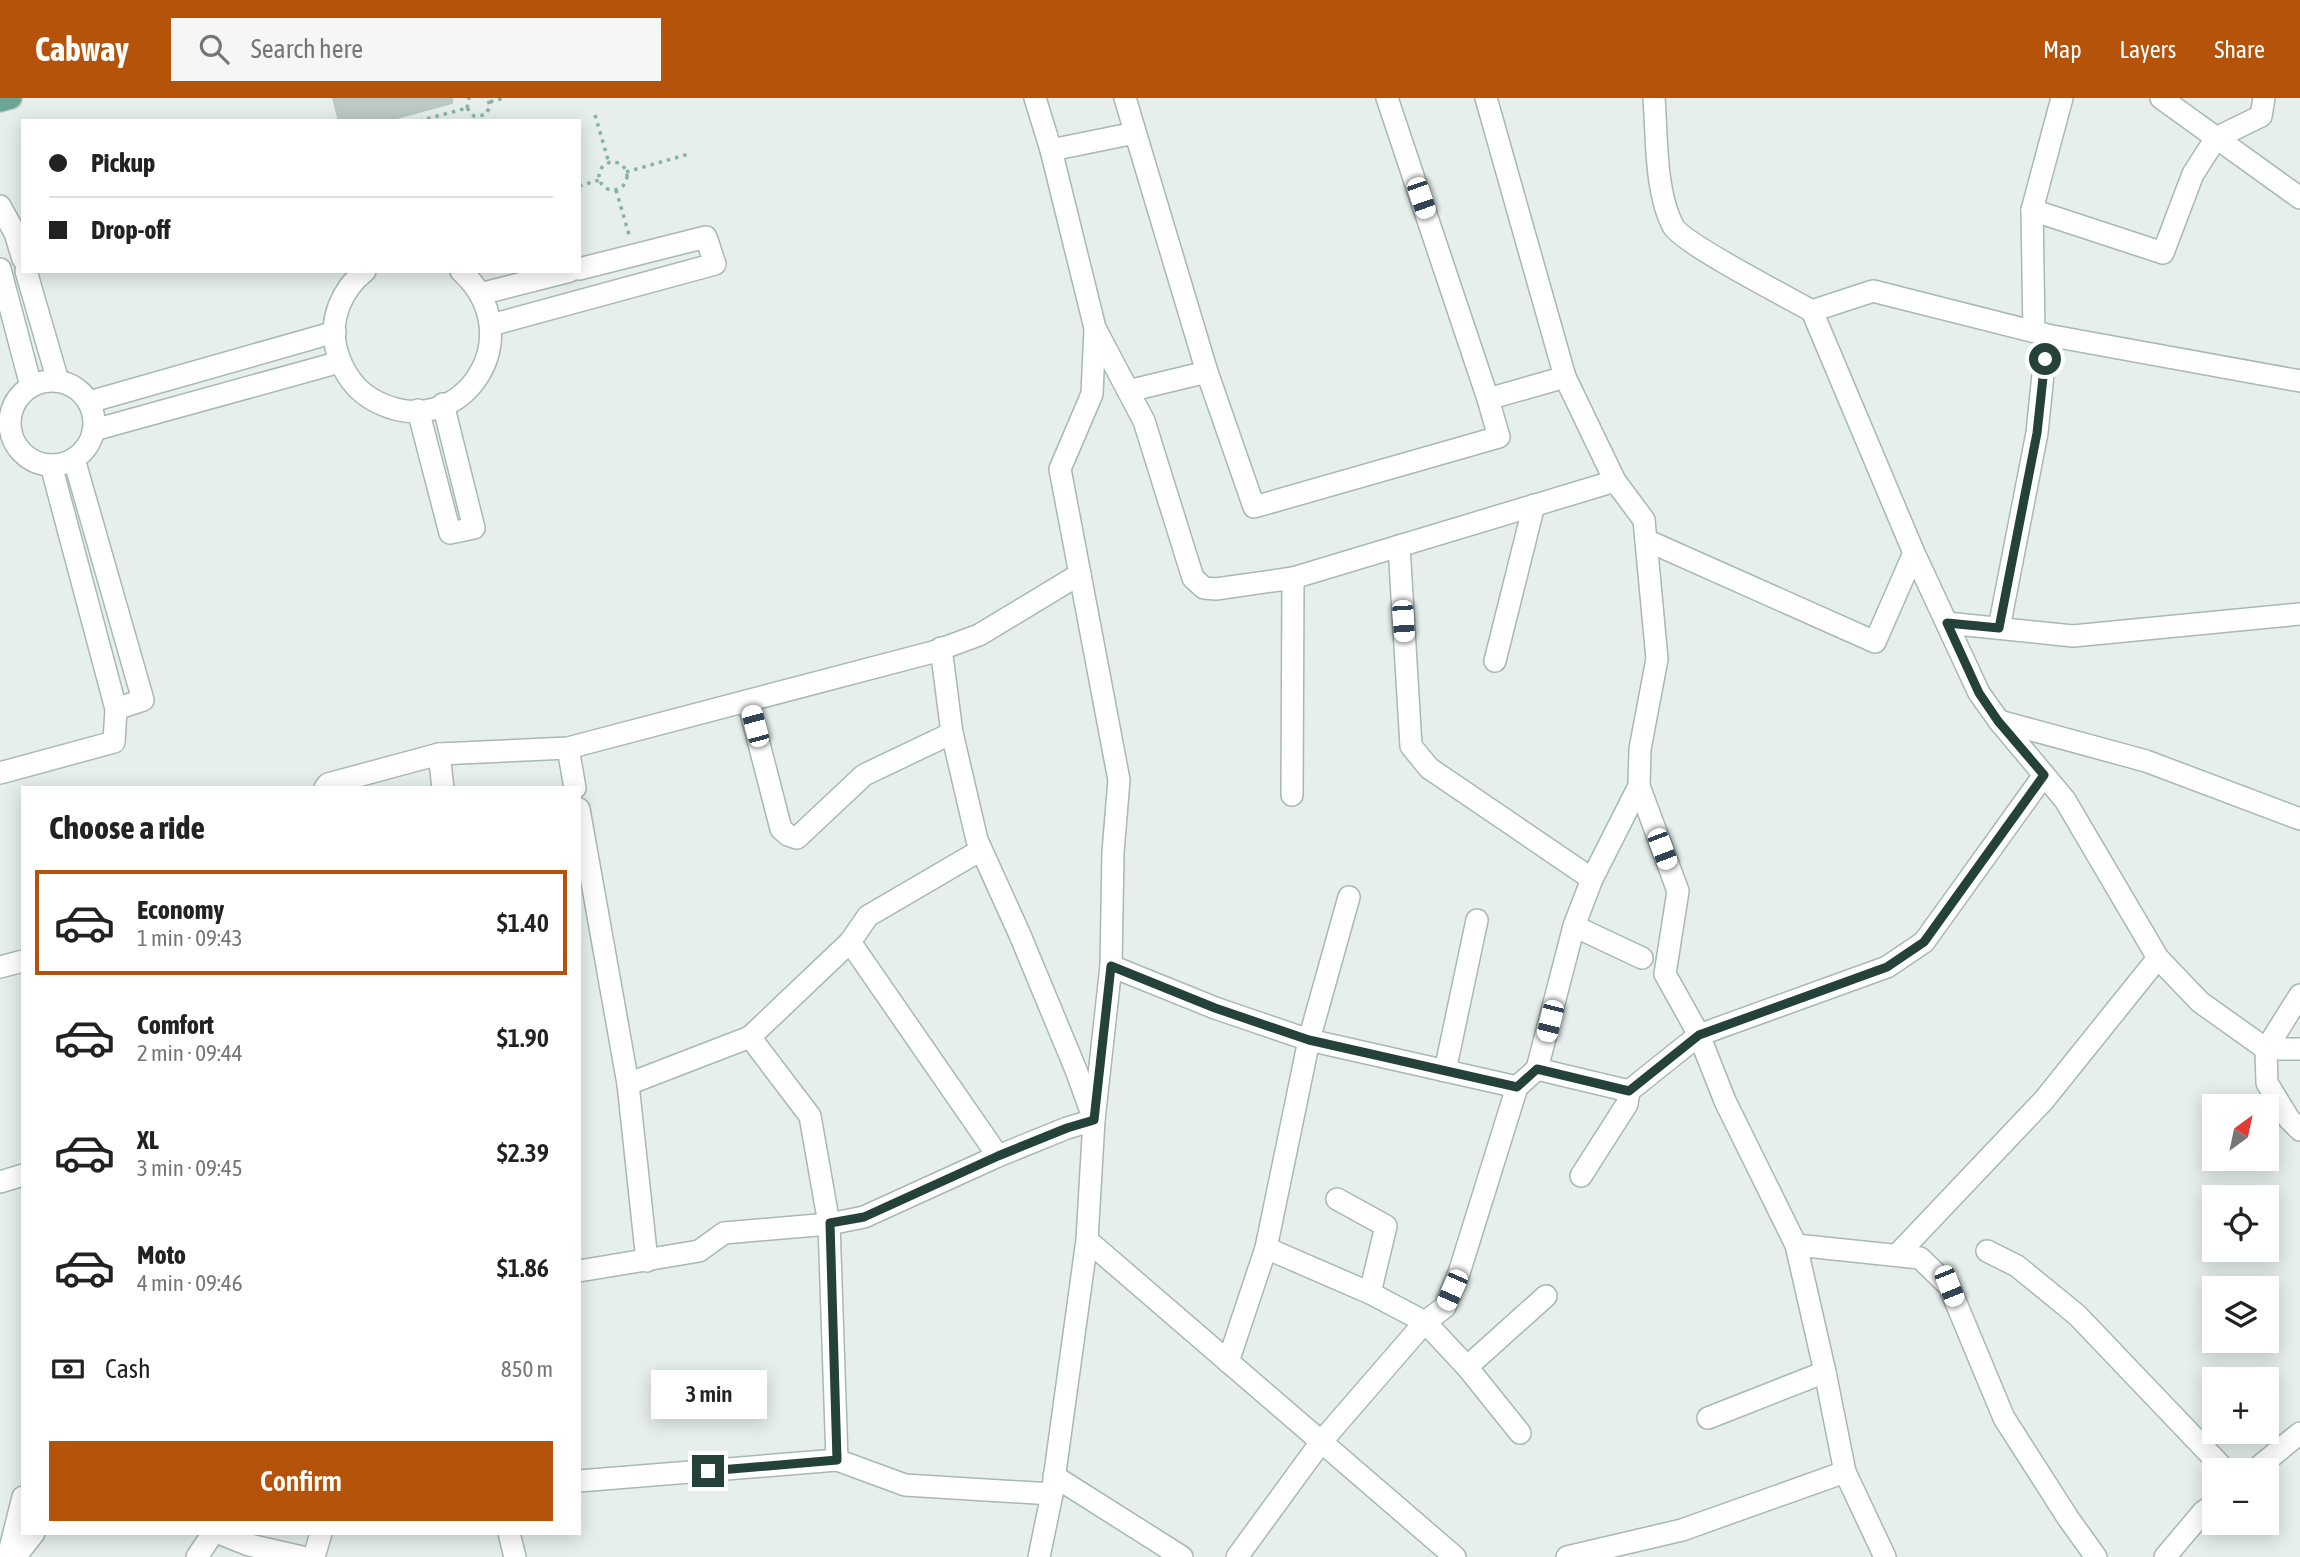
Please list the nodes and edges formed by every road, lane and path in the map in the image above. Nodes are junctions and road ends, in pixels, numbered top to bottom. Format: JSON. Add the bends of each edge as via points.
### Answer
{"nodes":[{"id":1,"x":11,"y":98,"type":"edge"},
{"id":2,"x":469,"y":98,"type":"edge"},
{"id":3,"x":504,"y":98,"type":"edge"},
{"id":4,"x":1035,"y":98,"type":"edge"},
{"id":5,"x":1125,"y":98,"type":"edge"},
{"id":6,"x":1387,"y":98,"type":"edge"},
{"id":7,"x":1486,"y":98,"type":"edge"},
{"id":8,"x":1654,"y":98,"type":"edge"},
{"id":9,"x":2062,"y":98,"type":"edge"},
{"id":10,"x":2161,"y":98,"type":"edge"},
{"id":11,"x":2264,"y":98,"type":"edge"},
{"id":12,"x":489,"y":100,"type":"edge"},
{"id":13,"x":0,"y":101,"type":"edge"},
{"id":14,"x":467,"y":108,"type":"junction"},
{"id":15,"x":595,"y":115,"type":"dead end"},
{"id":16,"x":426,"y":119,"type":"edge"},
{"id":17,"x":482,"y":119,"type":"edge"},
{"id":18,"x":1135,"y":133,"type":"junction"},
{"id":19,"x":2216,"y":138,"type":"junction"},
{"id":20,"x":1051,"y":150,"type":"junction"},
{"id":21,"x":689,"y":154,"type":"dead end"},
{"id":22,"x":609,"y":163,"type":"junction"},
{"id":23,"x":626,"y":172,"type":"junction"},
{"id":24,"x":600,"y":180,"type":"junction"},
{"id":25,"x":581,"y":185,"type":"edge"},
{"id":26,"x":617,"y":190,"type":"junction"},
{"id":27,"x":2300,"y":198,"type":"edge"},
{"id":28,"x":0,"y":206,"type":"edge"},
{"id":29,"x":2032,"y":210,"type":"junction"},
{"id":30,"x":21,"y":252,"type":"edge"},
{"id":31,"x":635,"y":255,"type":"junction"},
{"id":32,"x":581,"y":268,"type":"edge"},
{"id":33,"x":0,"y":269,"type":"edge"},
{"id":34,"x":27,"y":273,"type":"edge"},
{"id":35,"x":362,"y":273,"type":"edge"},
{"id":36,"x":463,"y":273,"type":"edge"},
{"id":37,"x":562,"y":273,"type":"edge"},
{"id":38,"x":480,"y":294,"type":"junction"},
{"id":39,"x":1811,"y":311,"type":"junction"},
{"id":40,"x":491,"y":324,"type":"junction"},
{"id":41,"x":1095,"y":328,"type":"junction"},
{"id":42,"x":335,"y":332,"type":"junction"},
{"id":43,"x":2040,"y":333,"type":"junction"},
{"id":44,"x":340,"y":362,"type":"junction"},
{"id":45,"x":1207,"y":372,"type":"junction"},
{"id":46,"x":1565,"y":377,"type":"junction"},
{"id":47,"x":58,"y":381,"type":"junction"},
{"id":48,"x":2300,"y":381,"type":"edge"},
{"id":49,"x":31,"y":386,"type":"junction"},
{"id":50,"x":1128,"y":391,"type":"junction"},
{"id":51,"x":1488,"y":399,"type":"junction"},
{"id":52,"x":89,"y":402,"type":"junction"},
{"id":53,"x":443,"y":404,"type":"junction"},
{"id":54,"x":418,"y":410,"type":"junction"},
{"id":55,"x":5,"y":420,"type":"edge"},
{"id":56,"x":94,"y":430,"type":"junction"},
{"id":57,"x":8,"y":447,"type":"edge"},
{"id":58,"x":74,"y":459,"type":"junction"},
{"id":59,"x":51,"y":465,"type":"junction"},
{"id":60,"x":1615,"y":481,"type":"junction"},
{"id":61,"x":1534,"y":505,"type":"junction"},
{"id":62,"x":1646,"y":540,"type":"junction"},
{"id":63,"x":1399,"y":546,"type":"junction"},
{"id":64,"x":1914,"y":553,"type":"junction"},
{"id":65,"x":1080,"y":574,"type":"junction"},
{"id":66,"x":1293,"y":578,"type":"junction"},
{"id":67,"x":2300,"y":614,"type":"edge"},
{"id":68,"x":1947,"y":623,"type":"junction"},
{"id":69,"x":1999,"y":628,"type":"junction"},
{"id":70,"x":942,"y":648,"type":"junction"},
{"id":71,"x":1495,"y":661,"type":"dead end"},
{"id":72,"x":748,"y":701,"type":"junction"},
{"id":73,"x":116,"y":709,"type":"junction"},
{"id":74,"x":1998,"y":721,"type":"junction"},
{"id":75,"x":951,"y":733,"type":"junction"},
{"id":76,"x":568,"y":748,"type":"junction"},
{"id":77,"x":439,"y":754,"type":"junction"},
{"id":78,"x":0,"y":773,"type":"edge"},
{"id":79,"x":2044,"y":775,"type":"junction"},
{"id":80,"x":326,"y":786,"type":"edge"},
{"id":81,"x":443,"y":786,"type":"edge"},
{"id":82,"x":575,"y":786,"type":"edge"},
{"id":83,"x":1639,"y":786,"type":"junction"},
{"id":84,"x":1292,"y":795,"type":"dead end"},
{"id":85,"x":2300,"y":819,"type":"edge"},
{"id":86,"x":581,"y":820,"type":"edge"},
{"id":87,"x":981,"y":850,"type":"junction"},
{"id":88,"x":1592,"y":879,"type":"junction"},
{"id":89,"x":1349,"y":897,"type":"dead end"},
{"id":90,"x":1477,"y":920,"type":"dead end"},
{"id":91,"x":1574,"y":926,"type":"junction"},
{"id":92,"x":850,"y":942,"type":"junction"},
{"id":93,"x":1642,"y":958,"type":"dead end"},
{"id":94,"x":2158,"y":958,"type":"junction"},
{"id":95,"x":21,"y":962,"type":"edge"},
{"id":96,"x":1111,"y":966,"type":"junction"},
{"id":97,"x":0,"y":967,"type":"edge"},
{"id":98,"x":2300,"y":995,"type":"edge"},
{"id":99,"x":1699,"y":1035,"type":"junction"},
{"id":100,"x":750,"y":1037,"type":"junction"},
{"id":101,"x":1309,"y":1040,"type":"junction"},
{"id":102,"x":2266,"y":1049,"type":"junction"},
{"id":103,"x":2300,"y":1049,"type":"edge"},
{"id":104,"x":1537,"y":1069,"type":"junction"},
{"id":105,"x":1445,"y":1071,"type":"junction"},
{"id":106,"x":628,"y":1084,"type":"junction"},
{"id":107,"x":1517,"y":1087,"type":"junction"},
{"id":108,"x":1629,"y":1091,"type":"junction"},
{"id":109,"x":1094,"y":1120,"type":"junction"},
{"id":110,"x":2300,"y":1130,"type":"edge"},
{"id":111,"x":998,"y":1156,"type":"junction"},
{"id":112,"x":21,"y":1176,"type":"edge"},
{"id":113,"x":1581,"y":1176,"type":"dead end"},
{"id":114,"x":0,"y":1182,"type":"edge"},
{"id":115,"x":1337,"y":1199,"type":"dead end"},
{"id":116,"x":830,"y":1223,"type":"junction"},
{"id":117,"x":1087,"y":1240,"type":"junction"},
{"id":118,"x":1796,"y":1245,"type":"junction"},
{"id":119,"x":1266,"y":1248,"type":"junction"},
{"id":120,"x":1987,"y":1251,"type":"dead end"},
{"id":121,"x":1897,"y":1255,"type":"junction"},
{"id":122,"x":647,"y":1261,"type":"junction"},
{"id":123,"x":581,"y":1271,"type":"edge"},
{"id":124,"x":1370,"y":1293,"type":"junction"},
{"id":125,"x":1546,"y":1296,"type":"dead end"},
{"id":126,"x":1425,"y":1322,"type":"junction"},
{"id":127,"x":1228,"y":1362,"type":"junction"},
{"id":128,"x":1466,"y":1367,"type":"junction"},
{"id":129,"x":1825,"y":1372,"type":"junction"},
{"id":130,"x":1708,"y":1418,"type":"dead end"},
{"id":131,"x":1520,"y":1433,"type":"dead end"},
{"id":132,"x":2300,"y":1433,"type":"edge"},
{"id":133,"x":1321,"y":1442,"type":"junction"},
{"id":134,"x":2214,"y":1458,"type":"edge"},
{"id":135,"x":2270,"y":1458,"type":"edge"},
{"id":136,"x":837,"y":1460,"type":"junction"},
{"id":137,"x":1845,"y":1472,"type":"junction"},
{"id":138,"x":581,"y":1481,"type":"edge"},
{"id":139,"x":1053,"y":1485,"type":"junction"},
{"id":140,"x":21,"y":1505,"type":"edge"},
{"id":141,"x":2202,"y":1513,"type":"edge"},
{"id":142,"x":32,"y":1535,"type":"edge"},
{"id":143,"x":212,"y":1535,"type":"edge"},
{"id":144,"x":224,"y":1535,"type":"edge"},
{"id":145,"x":320,"y":1535,"type":"edge"},
{"id":146,"x":510,"y":1535,"type":"edge"},
{"id":147,"x":8,"y":1557,"type":"edge"},
{"id":148,"x":15,"y":1557,"type":"edge"},
{"id":149,"x":197,"y":1557,"type":"edge"},
{"id":150,"x":302,"y":1557,"type":"edge"},
{"id":151,"x":314,"y":1557,"type":"edge"},
{"id":152,"x":515,"y":1557,"type":"edge"},
{"id":153,"x":1039,"y":1557,"type":"edge"},
{"id":154,"x":1182,"y":1557,"type":"edge"},
{"id":155,"x":1237,"y":1557,"type":"edge"},
{"id":156,"x":1455,"y":1557,"type":"edge"},
{"id":157,"x":1567,"y":1557,"type":"edge"},
{"id":158,"x":1885,"y":1557,"type":"edge"},
{"id":159,"x":2096,"y":1557,"type":"edge"},
{"id":160,"x":2165,"y":1557,"type":"edge"}],
"edges":[{"from":1,"to":13,"type":"main road"},
{"from":2,"to":14,"type":"path"},
{"from":3,"to":12,"type":"path"},
{"from":4,"to":20,"type":"street"},
{"from":5,"to":18,"type":"street"},
{"from":6,"to":51,"type":"street"},
{"from":7,"to":46,"type":"street"},
{"from":8,"to":39,"type":"street","via":[[1662,192],[1674,229]]},
{"from":9,"to":29,"type":"street"},
{"from":10,"to":19,"type":"street"},
{"from":11,"to":19,"type":"street","via":[[2261,116]]},
{"from":12,"to":17,"type":"path"},
{"from":14,"to":16,"type":"path"},
{"from":14,"to":17,"type":"path"},
{"from":15,"to":22,"type":"path"},
{"from":18,"to":20,"type":"street"},
{"from":18,"to":45,"type":"street"},
{"from":19,"to":27,"type":"street"},
{"from":19,"to":29,"type":"street","via":[[2193,174],[2163,253]]},
{"from":20,"to":41,"type":"street"},
{"from":21,"to":23,"type":"path"},
{"from":22,"to":23,"type":"path","via":[[618,163]]},
{"from":22,"to":24,"type":"path","via":[[602,168]]},
{"from":23,"to":26,"type":"path","via":[[624,184]]},
{"from":24,"to":25,"type":"path"},
{"from":24,"to":26,"type":"path","via":[[608,189]]},
{"from":26,"to":31,"type":"path"},
{"from":28,"to":30,"type":"street"},
{"from":29,"to":43,"type":"street"},
{"from":31,"to":32,"type":"street"},
{"from":31,"to":40,"type":"street","via":[[706,237],[715,264]]},
{"from":33,"to":49,"type":"street"},
{"from":34,"to":47,"type":"street"},
{"from":35,"to":42,"type":"street","via":[[343,297]]},
{"from":36,"to":38,"type":"street"},
{"from":37,"to":38,"type":"street"},
{"from":38,"to":40,"type":"street"},
{"from":39,"to":43,"type":"street","via":[[1873,291]]},
{"from":39,"to":64,"type":"street"},
{"from":40,"to":53,"type":"street","via":[[491,347],[483,368],[471,386]]},
{"from":41,"to":50,"type":"street"},
{"from":41,"to":65,"type":"street","via":[[1092,394],[1060,469]]},
{"from":42,"to":44,"type":"street"},
{"from":42,"to":52,"type":"street"},
{"from":43,"to":48,"type":"street"},
{"from":43,"to":69,"type":"street","via":[[2037,433]]},
{"from":44,"to":54,"type":"street","via":[[351,382],[368,397],[388,407]]},
{"from":44,"to":56,"type":"street"},
{"from":45,"to":50,"type":"street"},
{"from":45,"to":51,"type":"street","via":[[1254,507],[1499,437]]},
{"from":46,"to":51,"type":"street"},
{"from":46,"to":60,"type":"street"},
{"from":47,"to":49,"type":"street"},
{"from":47,"to":52,"type":"street","via":[[77,388]]},
{"from":49,"to":55,"type":"street","via":[[21,393]]},
{"from":50,"to":66,"type":"street","via":[[1144,421],[1193,578],[1204,588],[1216,589]]},
{"from":52,"to":56,"type":"street"},
{"from":53,"to":54,"type":"street"},
{"from":53,"to":54,"type":"street","via":[[474,528],[450,533]]},
{"from":55,"to":57,"type":"street","via":[[10,427]]},
{"from":56,"to":58,"type":"street","via":[[90,442]]},
{"from":57,"to":59,"type":"street"},
{"from":58,"to":59,"type":"street"},
{"from":58,"to":73,"type":"street","via":[[143,700]]},
{"from":59,"to":73,"type":"street"},
{"from":60,"to":61,"type":"street"},
{"from":60,"to":62,"type":"street","via":[[1644,520]]},
{"from":61,"to":63,"type":"street"},
{"from":61,"to":71,"type":"street"},
{"from":62,"to":64,"type":"street","via":[[1875,642]]},
{"from":62,"to":83,"type":"street","via":[[1657,659],[1640,749]]},
{"from":63,"to":66,"type":"street"},
{"from":63,"to":88,"type":"street","via":[[1411,746],[1429,768]]},
{"from":64,"to":68,"type":"street"},
{"from":65,"to":70,"type":"street","via":[[979,635]]},
{"from":65,"to":96,"type":"street","via":[[1119,780]]},
{"from":66,"to":84,"type":"street"},
{"from":67,"to":69,"type":"street","via":[[2073,636]]},
{"from":68,"to":69,"type":"street"},
{"from":68,"to":74,"type":"street","via":[[1979,693]]},
{"from":70,"to":72,"type":"street"},
{"from":70,"to":75,"type":"street"},
{"from":72,"to":75,"type":"street","via":[[781,829],[797,838],[864,775]]},
{"from":72,"to":76,"type":"street"},
{"from":73,"to":78,"type":"street","via":[[114,742]]},
{"from":74,"to":79,"type":"street"},
{"from":74,"to":85,"type":"street","via":[[2146,761]]},
{"from":75,"to":87,"type":"street"},
{"from":76,"to":77,"type":"street"},
{"from":76,"to":82,"type":"street"},
{"from":77,"to":80,"type":"street"},
{"from":77,"to":81,"type":"street"},
{"from":79,"to":94,"type":"street","via":[[2065,800]]},
{"from":79,"to":99,"type":"street","via":[[1924,942],[1887,967]]},
{"from":83,"to":88,"type":"street"},
{"from":83,"to":99,"type":"street","via":[[1678,891],[1665,974]]},
{"from":86,"to":106,"type":"street"},
{"from":87,"to":92,"type":"street","via":[[868,916]]},
{"from":87,"to":109,"type":"street"},
{"from":88,"to":91,"type":"street"},
{"from":89,"to":101,"type":"street"},
{"from":90,"to":105,"type":"street"},
{"from":91,"to":93,"type":"street"},
{"from":91,"to":104,"type":"street"},
{"from":92,"to":100,"type":"street"},
{"from":92,"to":111,"type":"street"},
{"from":94,"to":102,"type":"street","via":[[2200,1002]]},
{"from":94,"to":121,"type":"street","via":[[2044,1100]]},
{"from":95,"to":97,"type":"street"},
{"from":96,"to":101,"type":"street"},
{"from":96,"to":109,"type":"street"},
{"from":98,"to":102,"type":"street"},
{"from":99,"to":108,"type":"street"},
{"from":99,"to":118,"type":"street","via":[[1725,1101]]},
{"from":100,"to":106,"type":"street"},
{"from":100,"to":116,"type":"street","via":[[810,1116]]},
{"from":101,"to":105,"type":"street"},
{"from":101,"to":119,"type":"street"},
{"from":102,"to":103,"type":"street"},
{"from":102,"to":110,"type":"street","via":[[2267,1083]]},
{"from":104,"to":107,"type":"street"},
{"from":104,"to":108,"type":"street"},
{"from":105,"to":107,"type":"street"},
{"from":106,"to":122,"type":"street"},
{"from":107,"to":126,"type":"street","via":[[1459,1273],[1445,1307]]},
{"from":108,"to":113,"type":"street","via":[[1627,1104]]},
{"from":109,"to":111,"type":"street"},
{"from":109,"to":117,"type":"street"},
{"from":111,"to":116,"type":"street","via":[[864,1217]]},
{"from":112,"to":114,"type":"street"},
{"from":115,"to":124,"type":"street","via":[[1385,1226]]},
{"from":116,"to":122,"type":"street","via":[[724,1233],[699,1251]]},
{"from":116,"to":136,"type":"street"},
{"from":117,"to":127,"type":"street"},
{"from":117,"to":139,"type":"street"},
{"from":118,"to":121,"type":"street"},
{"from":118,"to":129,"type":"street"},
{"from":119,"to":124,"type":"street"},
{"from":119,"to":127,"type":"street"},
{"from":120,"to":134,"type":"street","via":[[2017,1266],[2077,1315]]},
{"from":121,"to":159,"type":"street","via":[[1920,1258],[1949,1286],[2004,1418]]},
{"from":122,"to":123,"type":"street"},
{"from":124,"to":126,"type":"street"},
{"from":125,"to":128,"type":"street"},
{"from":126,"to":128,"type":"street"},
{"from":126,"to":133,"type":"street"},
{"from":127,"to":133,"type":"street"},
{"from":128,"to":131,"type":"street"},
{"from":129,"to":130,"type":"street"},
{"from":129,"to":137,"type":"street"},
{"from":132,"to":135,"type":"street"},
{"from":133,"to":155,"type":"street"},
{"from":133,"to":156,"type":"street"},
{"from":136,"to":138,"type":"street"},
{"from":136,"to":139,"type":"street","via":[[905,1485]]},
{"from":137,"to":157,"type":"street","via":[[1682,1530]]},
{"from":137,"to":158,"type":"street"},
{"from":139,"to":153,"type":"street"},
{"from":139,"to":154,"type":"street"},
{"from":140,"to":147,"type":"street"},
{"from":141,"to":160,"type":"street"},
{"from":142,"to":148,"type":"street"},
{"from":143,"to":149,"type":"street"},
{"from":144,"to":150,"type":"street"},
{"from":145,"to":151,"type":"street"},
{"from":146,"to":152,"type":"street"}]}
